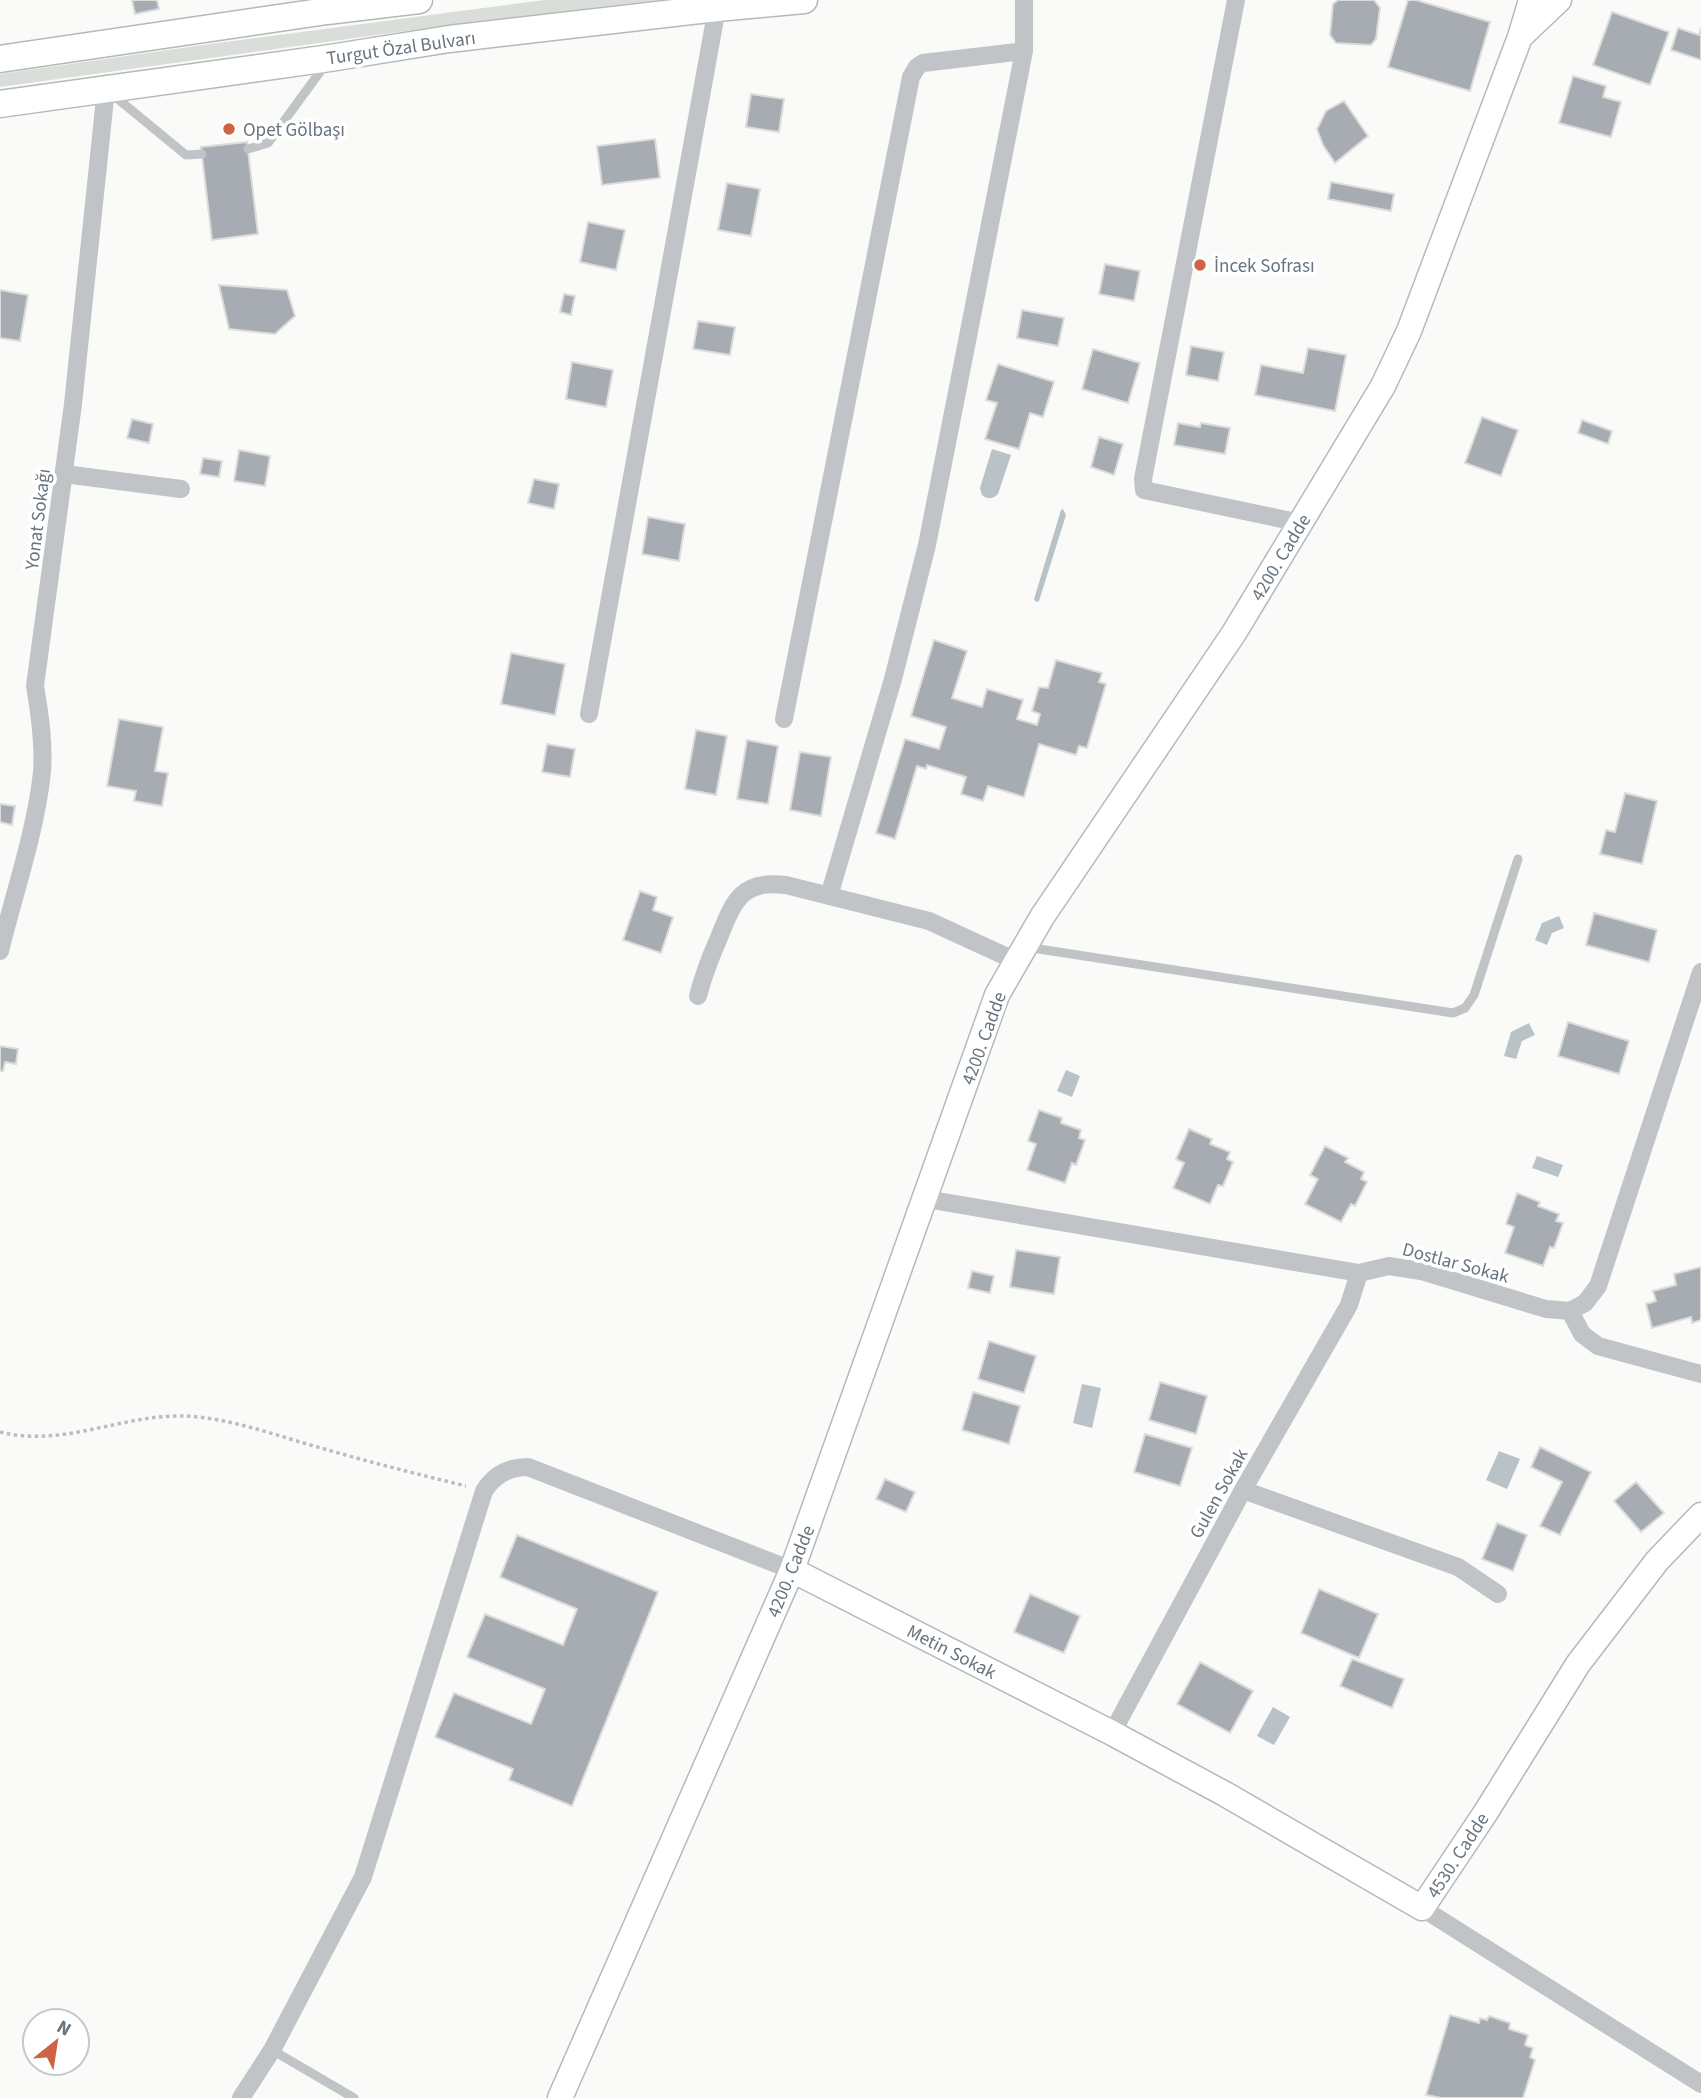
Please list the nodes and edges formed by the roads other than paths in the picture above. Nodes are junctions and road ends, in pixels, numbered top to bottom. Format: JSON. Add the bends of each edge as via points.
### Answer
{"nodes":[{"id":1,"x":419,"y":0,"type":"edge"},
{"id":2,"x":804,"y":0,"type":"edge"},
{"id":3,"x":1024,"y":0,"type":"edge"},
{"id":4,"x":1236,"y":0,"type":"edge"},
{"id":5,"x":1531,"y":0,"type":"edge"},
{"id":6,"x":1559,"y":0,"type":"edge"},
{"id":7,"x":328,"y":6,"type":"edge"},
{"id":8,"x":717,"y":8,"type":"junction"},
{"id":9,"x":1520,"y":37,"type":"junction"},
{"id":10,"x":1024,"y":51,"type":"junction"},
{"id":11,"x":330,"y":58,"type":"junction"},
{"id":12,"x":0,"y":59,"type":"edge"},
{"id":13,"x":106,"y":89,"type":"junction"},
{"id":14,"x":0,"y":104,"type":"edge"},
{"id":15,"x":248,"y":149,"type":"dead end"},
{"id":16,"x":202,"y":154,"type":"dead end"},
{"id":17,"x":64,"y":474,"type":"junction"},
{"id":18,"x":181,"y":489,"type":"dead end"},
{"id":19,"x":1301,"y":523,"type":"junction"},
{"id":20,"x":589,"y":713,"type":"dead end"},
{"id":21,"x":784,"y":719,"type":"dead end"},
{"id":22,"x":1518,"y":859,"type":"dead end"},
{"id":23,"x":829,"y":895,"type":"junction"},
{"id":24,"x":0,"y":951,"type":"edge"},
{"id":25,"x":1020,"y":954,"type":"junction"},
{"id":26,"x":1701,"y":972,"type":"edge"},
{"id":27,"x":698,"y":996,"type":"dead end"},
{"id":28,"x":926,"y":1199,"type":"junction"},
{"id":29,"x":1359,"y":1273,"type":"junction"},
{"id":30,"x":1570,"y":1311,"type":"junction"},
{"id":31,"x":1701,"y":1374,"type":"edge"},
{"id":32,"x":1243,"y":1490,"type":"junction"},
{"id":33,"x":1701,"y":1515,"type":"edge"},
{"id":34,"x":793,"y":1570,"type":"junction"},
{"id":35,"x":1498,"y":1594,"type":"dead end"},
{"id":36,"x":1112,"y":1732,"type":"junction"},
{"id":37,"x":1422,"y":1908,"type":"junction"},
{"id":38,"x":272,"y":2050,"type":"junction"},
{"id":39,"x":1701,"y":2084,"type":"edge"},
{"id":40,"x":241,"y":2098,"type":"edge"},
{"id":41,"x":354,"y":2098,"type":"edge"},
{"id":42,"x":560,"y":2098,"type":"edge"}],
"edges":[{"from":1,"to":7,"type":"main road"},
{"from":2,"to":8,"type":"main road","name":"Turgut Özal Bulvarı"},
{"from":3,"to":10,"type":"street"},
{"from":4,"to":19,"type":"street","via":[[1144,490]]},
{"from":5,"to":9,"type":"main road","name":"4200. Cadde"},
{"from":6,"to":9,"type":"main road"},
{"from":7,"to":12,"type":"main road"},
{"from":8,"to":11,"type":"main road","name":"Turgut Özal Bulvarı","via":[[449,39]]},
{"from":8,"to":20,"type":"street"},
{"from":9,"to":19,"type":"main road","name":"4200. Cadde","via":[[1409,331],[1383,386]]},
{"from":10,"to":21,"type":"street","via":[[923,62],[911,77]]},
{"from":10,"to":23,"type":"street","via":[[921,570]]},
{"from":11,"to":13,"type":"main road","name":"Turgut Özal Bulvarı"},
{"from":11,"to":15,"type":"lane","via":[[268,144]]},
{"from":13,"to":14,"type":"main road","name":"Turgut Özal Bulvarı"},
{"from":13,"to":16,"type":"lane","via":[[186,155]]},
{"from":13,"to":17,"type":"street","name":"Yonat Sokağı"},
{"from":17,"to":18,"type":"street"},
{"from":17,"to":24,"type":"street","name":"Yonat Sokağı","via":[[35,687],[42,729],[42,772]]},
{"from":19,"to":25,"type":"main road","name":"4200. Cadde","via":[[1234,633]]},
{"from":22,"to":25,"type":"lane","via":[[1474,995],[1465,1008],[1453,1013]]},
{"from":23,"to":25,"type":"street","via":[[929,921]]},
{"from":23,"to":27,"type":"street","via":[[774,883],[744,892],[732,905]]},
{"from":25,"to":28,"type":"main road","name":"4200. Cadde","via":[[997,995]]},
{"from":26,"to":30,"type":"street","via":[[1598,1286],[1586,1303]]},
{"from":28,"to":29,"type":"street","name":"Dostlar Sokak"},
{"from":28,"to":34,"type":"main road","name":"4200. Cadde"},
{"from":29,"to":30,"type":"street","name":"Dostlar Sokak","via":[[1389,1266],[1421,1271],[1546,1309]]},
{"from":29,"to":32,"type":"street","name":"Gulen Sokak","via":[[1349,1305]]},
{"from":30,"to":31,"type":"street","via":[[1582,1334],[1598,1346]]},
{"from":32,"to":35,"type":"street","via":[[1458,1567]]},
{"from":32,"to":36,"type":"street","name":"Gulen Sokak"},
{"from":33,"to":37,"type":"main road","name":"4530. Cadde","via":[[1657,1561],[1578,1664]]},
{"from":34,"to":36,"type":"main road","name":"Metin Sokak"},
{"from":34,"to":38,"type":"street","via":[[528,1467],[502,1473],[489,1483],[363,1877]]},
{"from":34,"to":42,"type":"main road","name":"4200. Cadde"},
{"from":36,"to":37,"type":"main road","name":"4530. Cadde"},
{"from":37,"to":39,"type":"street"},
{"from":38,"to":40,"type":"street"},
{"from":38,"to":41,"type":"lane"}]}
